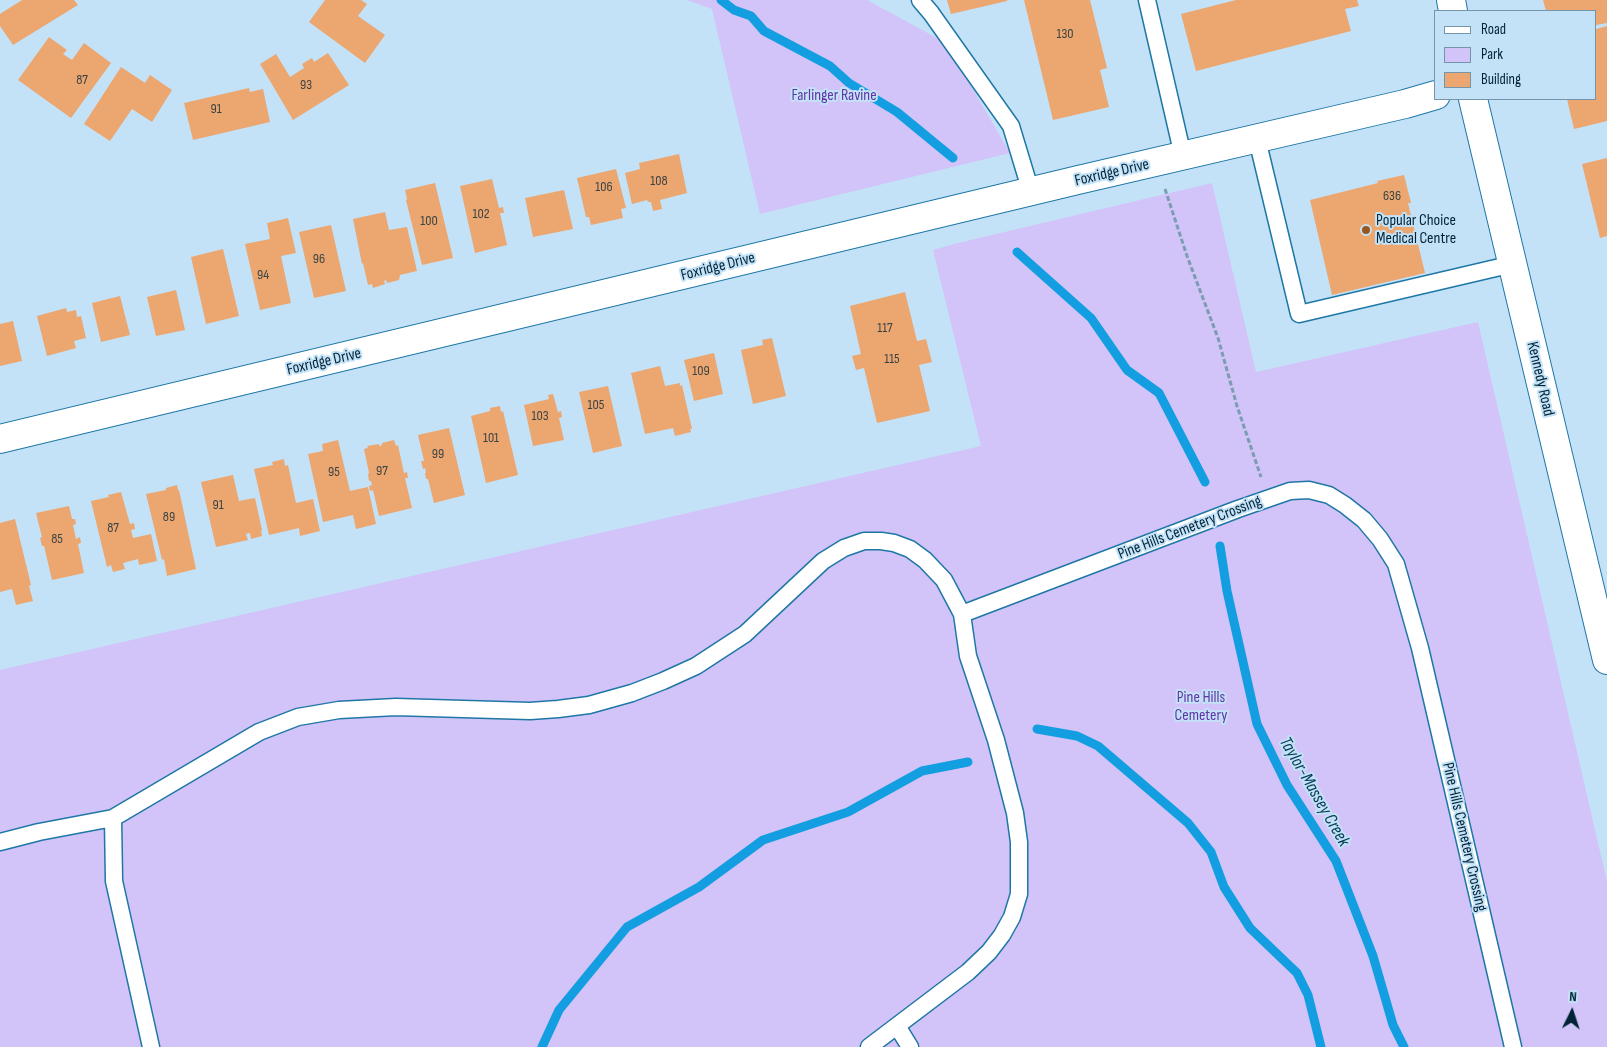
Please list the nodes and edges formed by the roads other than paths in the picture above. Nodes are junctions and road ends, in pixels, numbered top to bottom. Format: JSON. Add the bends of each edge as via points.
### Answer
{"nodes":[{"id":1,"x":920,"y":0,"type":"edge"},
{"id":2,"x":1147,"y":0,"type":"edge"},
{"id":3,"x":1434,"y":96,"type":"edge"},
{"id":4,"x":1474,"y":100,"type":"edge"},
{"id":5,"x":1256,"y":139,"type":"junction"},
{"id":6,"x":1170,"y":159,"type":"junction"},
{"id":7,"x":1031,"y":192,"type":"junction"},
{"id":8,"x":1513,"y":264,"type":"junction"},
{"id":9,"x":0,"y":439,"type":"edge"},
{"id":10,"x":962,"y":614,"type":"junction"},
{"id":11,"x":1607,"y":660,"type":"edge"},
{"id":12,"x":113,"y":818,"type":"junction"},
{"id":13,"x":0,"y":842,"type":"edge"},
{"id":14,"x":897,"y":1026,"type":"junction"},
{"id":15,"x":151,"y":1047,"type":"edge"},
{"id":16,"x":869,"y":1047,"type":"edge"},
{"id":17,"x":910,"y":1047,"type":"edge"},
{"id":18,"x":1513,"y":1047,"type":"edge"}],
"edges":[{"from":1,"to":7,"type":"lane","via":[[1011,126]]},
{"from":2,"to":6,"type":"lane"},
{"from":3,"to":5,"type":"street","name":"Foxridge Drive"},
{"from":4,"to":8,"type":"street","name":"Kennedy Road"},
{"from":5,"to":6,"type":"street","name":"Foxridge Drive"},
{"from":5,"to":8,"type":"lane","via":[[1300,314]]},
{"from":6,"to":7,"type":"street","name":"Foxridge Drive"},
{"from":7,"to":9,"type":"street","name":"Foxridge Drive"},
{"from":8,"to":11,"type":"street","name":"Kennedy Road"},
{"from":10,"to":12,"type":"lane","via":[[944,580],[925,560],[894,543],[864,542],[844,548],[823,561],[745,634],[696,666],[632,693],[589,705],[558,709],[396,707],[339,710],[298,717],[259,732]]},
{"from":10,"to":14,"type":"lane","via":[[968,656],[996,740],[1014,813],[1019,842],[1019,894],[1012,917],[989,952]]},
{"from":10,"to":18,"type":"lane","name":"Pine Hills Cemetery Crossing","via":[[1290,491],[1309,490],[1345,505],[1364,520],[1396,564],[1420,648]]},
{"from":12,"to":13,"type":"lane"},
{"from":12,"to":15,"type":"lane","via":[[114,882]]},
{"from":14,"to":16,"type":"lane"},
{"from":14,"to":17,"type":"lane"}]}
